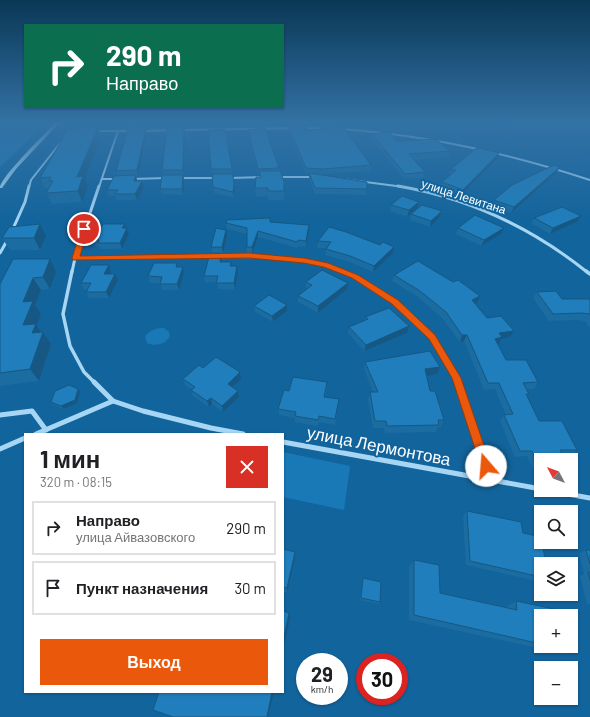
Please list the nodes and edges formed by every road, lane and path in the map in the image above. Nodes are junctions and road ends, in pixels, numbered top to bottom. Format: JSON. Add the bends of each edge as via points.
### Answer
{"nodes":[{"id":1,"x":27,"y":155,"type":"edge"},
{"id":2,"x":50,"y":155,"type":"edge"},
{"id":3,"x":110,"y":155,"type":"edge"},
{"id":4,"x":512,"y":155,"type":"edge"},
{"id":5,"x":314,"y":176,"type":"edge"},
{"id":6,"x":264,"y":177,"type":"edge"},
{"id":7,"x":272,"y":177,"type":"edge"},
{"id":8,"x":329,"y":177,"type":"edge"},
{"id":9,"x":219,"y":178,"type":"edge"},
{"id":10,"x":227,"y":178,"type":"edge"},
{"id":11,"x":102,"y":179,"type":"junction"},
{"id":12,"x":117,"y":179,"type":"edge"},
{"id":13,"x":125,"y":179,"type":"edge"},
{"id":14,"x":590,"y":180,"type":"edge"},
{"id":15,"x":0,"y":188,"type":"edge"},
{"id":16,"x":0,"y":253,"type":"edge"},
{"id":17,"x":75,"y":258,"type":"junction"},
{"id":18,"x":590,"y":274,"type":"edge"},
{"id":19,"x":113,"y":400,"type":"junction"},
{"id":20,"x":0,"y":415,"type":"edge"},
{"id":21,"x":46,"y":430,"type":"junction"},
{"id":22,"x":38,"y":433,"type":"edge"},
{"id":23,"x":238,"y":433,"type":"edge"},
{"id":24,"x":24,"y":438,"type":"edge"},
{"id":25,"x":284,"y":442,"type":"edge"},
{"id":26,"x":0,"y":449,"type":"edge"},
{"id":27,"x":491,"y":481,"type":"junction"},
{"id":28,"x":534,"y":488,"type":"edge"},
{"id":29,"x":578,"y":496,"type":"edge"},
{"id":30,"x":590,"y":498,"type":"edge"}],
"edges":[{"from":1,"to":15,"type":"street"},
{"from":2,"to":16,"type":"street","via":[[31,180],[17,222]]},
{"from":3,"to":11,"type":"street"},
{"from":4,"to":14,"type":"street"},
{"from":5,"to":7,"type":"street"},
{"from":6,"to":10,"type":"street"},
{"from":8,"to":18,"type":"street","name":"улица Левитана","via":[[396,184],[470,204],[508,220],[553,245]]},
{"from":9,"to":13,"type":"street"},
{"from":11,"to":12,"type":"street"},
{"from":11,"to":17,"type":"street"},
{"from":17,"to":19,"type":"street","via":[[63,314],[70,346],[84,372]]},
{"from":17,"to":27,"type":"street","via":[[249,256],[311,262],[355,276],[395,302],[432,337],[456,378]]},
{"from":19,"to":21,"type":"street"},
{"from":19,"to":23,"type":"street","via":[[143,411]]},
{"from":20,"to":21,"type":"street","via":[[32,411]]},
{"from":21,"to":22,"type":"street"},
{"from":24,"to":26,"type":"street"},
{"from":25,"to":27,"type":"street","name":"улица Лермонтова"},
{"from":27,"to":28,"type":"street","name":"улица Лермонтова"},
{"from":29,"to":30,"type":"street"}]}
